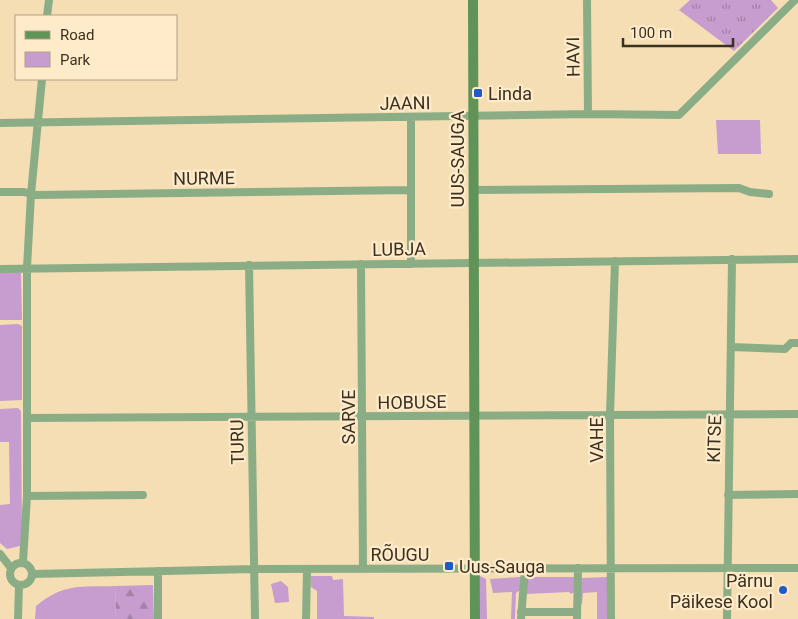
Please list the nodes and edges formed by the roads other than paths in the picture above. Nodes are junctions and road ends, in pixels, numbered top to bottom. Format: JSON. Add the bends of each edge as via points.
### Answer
{"nodes":[{"id":1,"x":49,"y":0,"type":"edge"},
{"id":2,"x":473,"y":0,"type":"edge"},
{"id":3,"x":587,"y":0,"type":"edge"},
{"id":4,"x":794,"y":0,"type":"edge"},
{"id":5,"x":47,"y":15,"type":"edge"},
{"id":6,"x":42,"y":80,"type":"edge"},
{"id":7,"x":588,"y":114,"type":"junction"},
{"id":8,"x":473,"y":115,"type":"junction"},
{"id":9,"x":411,"y":118,"type":"junction"},
{"id":10,"x":0,"y":123,"type":"edge"},
{"id":11,"x":39,"y":123,"type":"junction"},
{"id":12,"x":410,"y":190,"type":"junction"},
{"id":13,"x":473,"y":190,"type":"junction"},
{"id":14,"x":0,"y":192,"type":"edge"},
{"id":15,"x":31,"y":194,"type":"junction"},
{"id":16,"x":769,"y":194,"type":"dead end"},
{"id":17,"x":798,"y":259,"type":"edge"},
{"id":18,"x":732,"y":260,"type":"junction"},
{"id":19,"x":614,"y":261,"type":"junction"},
{"id":20,"x":473,"y":263,"type":"junction"},
{"id":21,"x":361,"y":264,"type":"junction"},
{"id":22,"x":412,"y":264,"type":"junction"},
{"id":23,"x":249,"y":266,"type":"junction"},
{"id":24,"x":27,"y":268,"type":"junction"},
{"id":25,"x":0,"y":269,"type":"edge"},
{"id":26,"x":798,"y":343,"type":"edge"},
{"id":27,"x":732,"y":347,"type":"junction"},
{"id":28,"x":798,"y":414,"type":"edge"},
{"id":29,"x":610,"y":415,"type":"junction"},
{"id":30,"x":730,"y":415,"type":"junction"},
{"id":31,"x":474,"y":416,"type":"junction"},
{"id":32,"x":363,"y":417,"type":"junction"},
{"id":33,"x":27,"y":418,"type":"junction"},
{"id":34,"x":252,"y":418,"type":"junction"},
{"id":35,"x":798,"y":494,"type":"edge"},
{"id":36,"x":143,"y":495,"type":"dead end"},
{"id":37,"x":728,"y":495,"type":"junction"},
{"id":38,"x":27,"y":496,"type":"junction"},
{"id":39,"x":0,"y":554,"type":"edge"},
{"id":40,"x":23,"y":562,"type":"junction"},
{"id":41,"x":611,"y":567,"type":"junction"},
{"id":42,"x":727,"y":567,"type":"junction"},
{"id":43,"x":11,"y":568,"type":"junction"},
{"id":44,"x":525,"y":568,"type":"junction"},
{"id":45,"x":578,"y":568,"type":"junction"},
{"id":46,"x":798,"y":568,"type":"edge"},
{"id":47,"x":254,"y":569,"type":"junction"},
{"id":48,"x":307,"y":569,"type":"junction"},
{"id":49,"x":363,"y":569,"type":"junction"},
{"id":50,"x":476,"y":569,"type":"junction"},
{"id":51,"x":158,"y":571,"type":"junction"},
{"id":52,"x":32,"y":574,"type":"junction"},
{"id":53,"x":19,"y":585,"type":"junction"},
{"id":54,"x":521,"y":615,"type":"edge"},
{"id":55,"x":577,"y":616,"type":"edge"},
{"id":56,"x":18,"y":619,"type":"edge"},
{"id":57,"x":158,"y":619,"type":"edge"},
{"id":58,"x":255,"y":619,"type":"edge"},
{"id":59,"x":306,"y":619,"type":"edge"},
{"id":60,"x":476,"y":619,"type":"edge"},
{"id":61,"x":611,"y":619,"type":"edge"},
{"id":62,"x":727,"y":619,"type":"edge"}],
"edges":[{"from":1,"to":5,"type":"street"},
{"from":2,"to":8,"type":"street","name":"UUS-SAUGA"},
{"from":3,"to":7,"type":"street","name":"HAVI"},
{"from":4,"to":7,"type":"street","name":"JAANI","via":[[679,115]]},
{"from":6,"to":11,"type":"street"},
{"from":7,"to":8,"type":"street","name":"JAANI"},
{"from":8,"to":9,"type":"street","name":"JAANI"},
{"from":8,"to":13,"type":"street","name":"UUS-SAUGA"},
{"from":9,"to":11,"type":"street","name":"JAANI"},
{"from":9,"to":12,"type":"street"},
{"from":10,"to":11,"type":"street","name":"JAANI"},
{"from":11,"to":15,"type":"street"},
{"from":12,"to":15,"type":"street","name":"NURME"},
{"from":12,"to":22,"type":"street"},
{"from":13,"to":16,"type":"street","via":[[739,188]]},
{"from":13,"to":20,"type":"street","name":"UUS-SAUGA"},
{"from":14,"to":15,"type":"street","name":"NURME"},
{"from":15,"to":24,"type":"street"},
{"from":17,"to":18,"type":"street","name":"LUBJA"},
{"from":18,"to":19,"type":"street","name":"LUBJA"},
{"from":18,"to":27,"type":"street","name":"KITSE"},
{"from":19,"to":20,"type":"street","name":"LUBJA"},
{"from":19,"to":29,"type":"street","name":"VAHE"},
{"from":20,"to":22,"type":"street","name":"LUBJA"},
{"from":20,"to":31,"type":"street","name":"UUS-SAUGA"},
{"from":21,"to":22,"type":"street","name":"LUBJA"},
{"from":21,"to":23,"type":"street","name":"LUBJA"},
{"from":21,"to":32,"type":"street","name":"SARVE"},
{"from":23,"to":24,"type":"street","name":"LUBJA"},
{"from":23,"to":34,"type":"street","name":"TURU"},
{"from":24,"to":25,"type":"street","name":"LUBJA"},
{"from":24,"to":33,"type":"street"},
{"from":26,"to":27,"type":"street","via":[[791,343],[786,349]]},
{"from":27,"to":30,"type":"street","name":"KITSE"},
{"from":28,"to":30,"type":"street","name":"HOBUSE"},
{"from":29,"to":30,"type":"street","name":"HOBUSE"},
{"from":29,"to":31,"type":"street","name":"HOBUSE"},
{"from":29,"to":41,"type":"street","name":"VAHE"},
{"from":30,"to":37,"type":"street","name":"KITSE"},
{"from":31,"to":32,"type":"street","name":"HOBUSE"},
{"from":31,"to":50,"type":"street","name":"UUS-SAUGA"},
{"from":32,"to":34,"type":"street","name":"HOBUSE"},
{"from":32,"to":49,"type":"street","name":"SARVE"},
{"from":33,"to":34,"type":"street","name":"HOBUSE"},
{"from":33,"to":38,"type":"street"},
{"from":34,"to":47,"type":"street","name":"TURU"},
{"from":35,"to":37,"type":"street"},
{"from":36,"to":38,"type":"street"},
{"from":37,"to":42,"type":"street","name":"KITSE"},
{"from":38,"to":40,"type":"street"},
{"from":39,"to":43,"type":"street"},
{"from":40,"to":43,"type":"street"},
{"from":40,"to":52,"type":"street","via":[[30,566]]},
{"from":41,"to":42,"type":"street","name":"RÕUGU"},
{"from":41,"to":45,"type":"street","name":"RÕUGU"},
{"from":41,"to":61,"type":"street","name":"VAHE"},
{"from":42,"to":46,"type":"street","name":"RÕUGU"},
{"from":42,"to":62,"type":"street","name":"KITSE"},
{"from":43,"to":53,"type":"street","via":[[10,579]]},
{"from":44,"to":45,"type":"street","name":"RÕUGU"},
{"from":44,"to":50,"type":"street","name":"RÕUGU"},
{"from":44,"to":54,"type":"street"},
{"from":45,"to":55,"type":"street"},
{"from":47,"to":48,"type":"street","name":"RÕUGU"},
{"from":47,"to":51,"type":"street","name":"RÕUGU"},
{"from":47,"to":58,"type":"street","name":"TURU"},
{"from":48,"to":49,"type":"street","name":"RÕUGU"},
{"from":48,"to":59,"type":"street"},
{"from":49,"to":50,"type":"street","name":"RÕUGU"},
{"from":50,"to":60,"type":"street","name":"UUS-SAUGA"},
{"from":51,"to":52,"type":"street","name":"RÕUGU"},
{"from":51,"to":57,"type":"street"},
{"from":52,"to":53,"type":"street","via":[[30,581]]},
{"from":53,"to":56,"type":"street"},
{"from":54,"to":55,"type":"street"}]}
